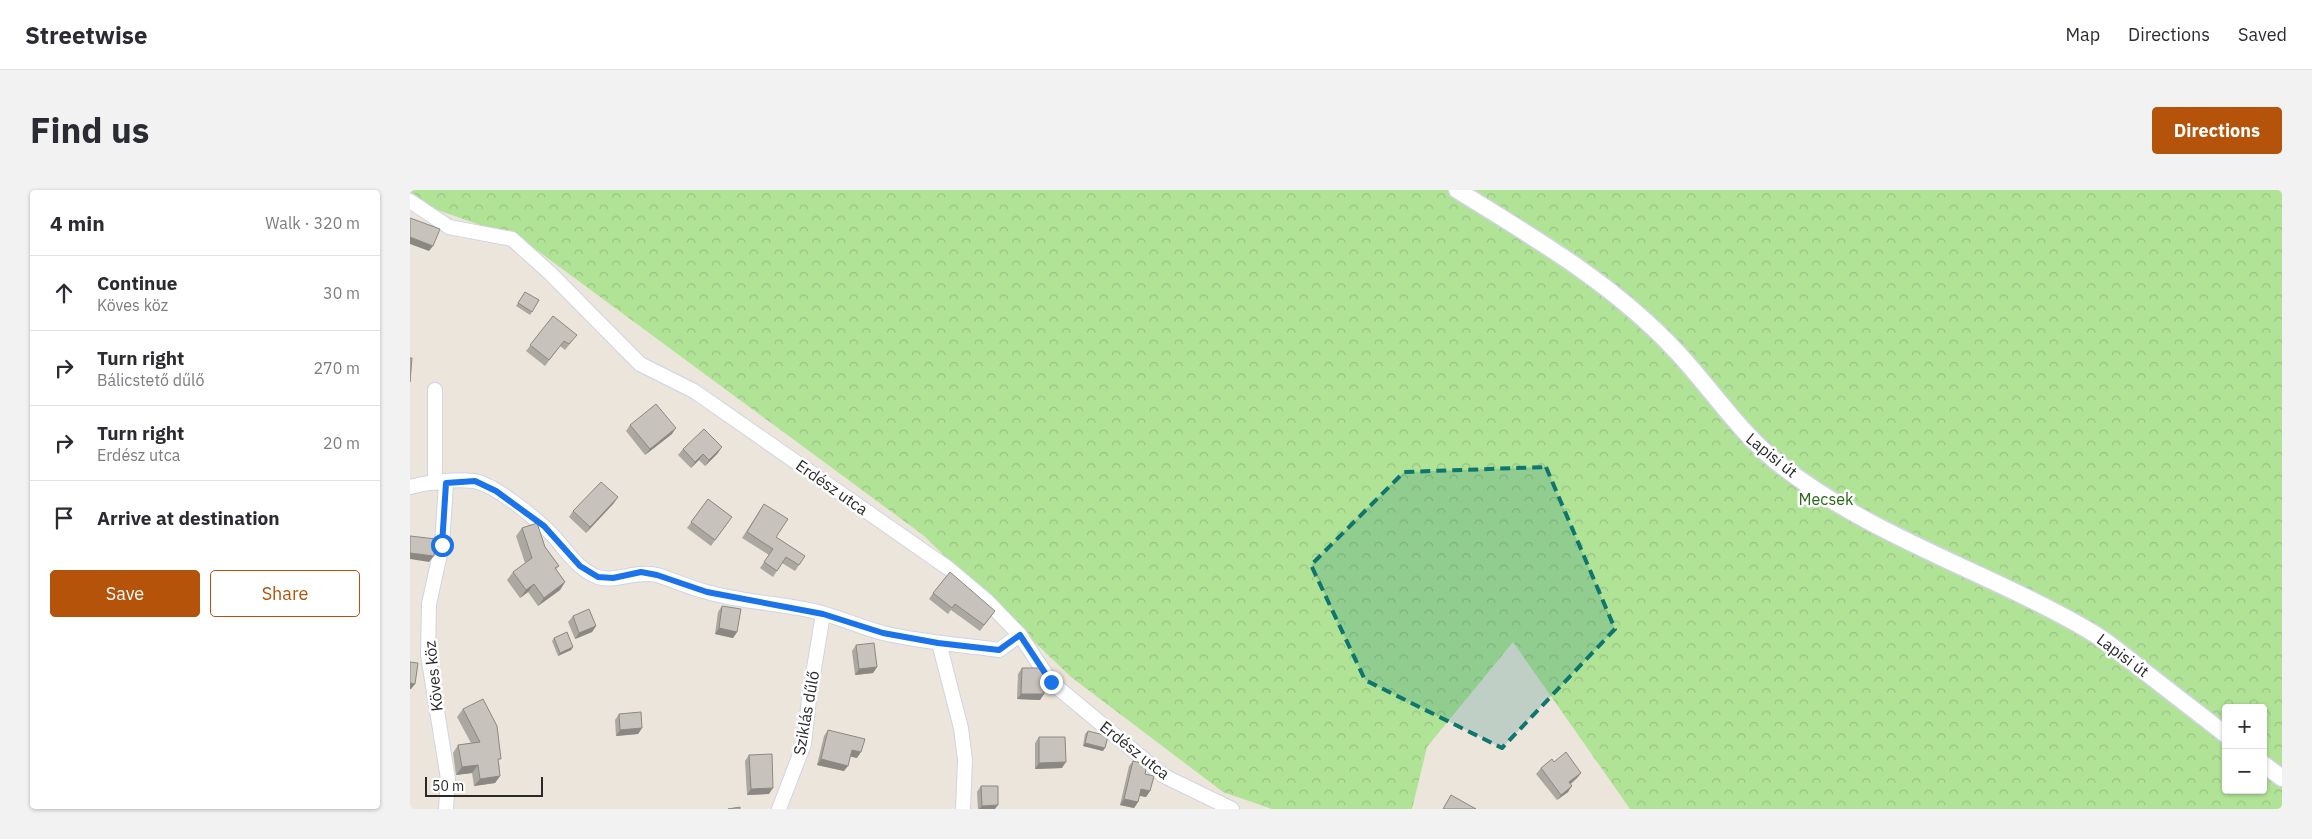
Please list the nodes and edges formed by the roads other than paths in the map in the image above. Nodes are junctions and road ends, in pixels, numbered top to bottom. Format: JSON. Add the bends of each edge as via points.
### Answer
{"nodes":[{"id":1,"x":1457,"y":190,"type":"edge"},
{"id":2,"x":410,"y":201,"type":"edge"},
{"id":3,"x":435,"y":390,"type":"dead end"},
{"id":4,"x":441,"y":483,"type":"junction"},
{"id":5,"x":410,"y":487,"type":"edge"},
{"id":6,"x":823,"y":614,"type":"junction"},
{"id":7,"x":1020,"y":635,"type":"junction"},
{"id":8,"x":938,"y":643,"type":"junction"},
{"id":9,"x":2222,"y":732,"type":"edge"},
{"id":10,"x":2267,"y":767,"type":"edge"},
{"id":11,"x":2282,"y":778,"type":"edge"},
{"id":12,"x":446,"y":809,"type":"edge"},
{"id":13,"x":779,"y":809,"type":"edge"},
{"id":14,"x":962,"y":809,"type":"edge"},
{"id":15,"x":1232,"y":809,"type":"edge"}],
"edges":[{"from":1,"to":9,"type":"street","name":"Lapisi út","via":[[1582,270],[1617,297],[1676,351],[1740,428],[1778,463],[1853,511],[2095,634]]},
{"from":2,"to":7,"type":"street","name":"Erdész utca","via":[[449,227],[512,239],[550,272],[640,364],[694,391],[948,568]]},
{"from":3,"to":4,"type":"street","name":"Köves köz"},
{"from":4,"to":5,"type":"street"},
{"from":4,"to":6,"type":"street","via":[[475,481],[496,491],[544,526],[580,566],[598,577],[613,578],[641,572],[707,592]]},
{"from":4,"to":12,"type":"street","name":"Köves köz","via":[[442,545],[429,604],[428,655],[448,779]]},
{"from":6,"to":8,"type":"street","via":[[883,633]]},
{"from":6,"to":13,"type":"street","name":"Sziklás dűlő","via":[[804,744]]},
{"from":7,"to":8,"type":"street","via":[[999,650]]},
{"from":7,"to":15,"type":"street","name":"Erdész utca","via":[[1051,682],[1164,776]]},
{"from":8,"to":14,"type":"street","via":[[961,728],[965,760]]},
{"from":10,"to":11,"type":"street"}]}
